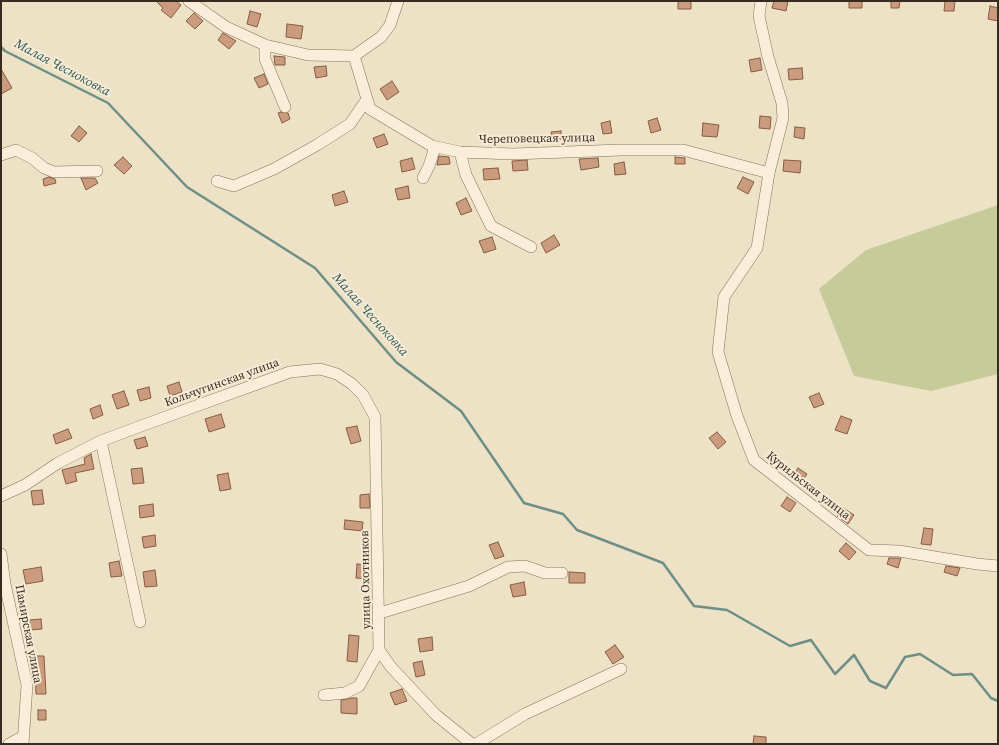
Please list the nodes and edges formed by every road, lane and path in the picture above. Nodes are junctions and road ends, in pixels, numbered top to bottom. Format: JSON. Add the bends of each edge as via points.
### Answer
{"nodes":[{"id":1,"x":189,"y":1,"type":"edge"},
{"id":2,"x":398,"y":1,"type":"edge"},
{"id":3,"x":761,"y":1,"type":"edge"},
{"id":4,"x":265,"y":45,"type":"junction"},
{"id":5,"x":354,"y":56,"type":"junction"},
{"id":6,"x":367,"y":99,"type":"junction"},
{"id":7,"x":285,"y":107,"type":"dead end"},
{"id":8,"x":435,"y":146,"type":"junction"},
{"id":9,"x":460,"y":152,"type":"junction"},
{"id":10,"x":1,"y":155,"type":"edge"},
{"id":11,"x":97,"y":170,"type":"dead end"},
{"id":12,"x":769,"y":173,"type":"junction"},
{"id":13,"x":423,"y":178,"type":"dead end"},
{"id":14,"x":217,"y":181,"type":"dead end"},
{"id":15,"x":531,"y":247,"type":"dead end"},
{"id":16,"x":352,"y":384,"type":"joint"},
{"id":17,"x":101,"y":441,"type":"junction"},
{"id":18,"x":1,"y":496,"type":"edge"},
{"id":19,"x":1,"y":554,"type":"edge"},
{"id":20,"x":998,"y":566,"type":"edge"},
{"id":21,"x":562,"y":573,"type":"dead end"},
{"id":22,"x":380,"y":613,"type":"junction"},
{"id":23,"x":140,"y":622,"type":"dead end"},
{"id":24,"x":380,"y":650,"type":"junction"},
{"id":25,"x":621,"y":669,"type":"dead end"},
{"id":26,"x":324,"y":695,"type":"dead end"},
{"id":27,"x":23,"y":741,"type":"edge"},
{"id":28,"x":9,"y":744,"type":"edge"},
{"id":29,"x":472,"y":744,"type":"edge"},
{"id":30,"x":476,"y":744,"type":"edge"}],
"edges":[{"from":1,"to":4,"type":"street","via":[[226,27]]},
{"from":2,"to":5,"type":"street","via":[[390,25],[382,37]]},
{"from":3,"to":12,"type":"street","via":[[759,16],[768,58],[782,103],[783,118]]},
{"from":4,"to":5,"type":"street","via":[[308,55]]},
{"from":4,"to":7,"type":"street","via":[[265,59]]},
{"from":5,"to":6,"type":"street","name":"Череповецкая улица"},
{"from":6,"to":8,"type":"street","name":"Череповецкая улица","via":[[370,109],[401,129]]},
{"from":6,"to":14,"type":"street","via":[[350,124],[274,169],[234,186]]},
{"from":8,"to":9,"type":"street","name":"Череповецкая улица"},
{"from":8,"to":13,"type":"street"},
{"from":9,"to":12,"type":"street","name":"Череповецкая улица","via":[[513,154],[683,150]]},
{"from":9,"to":15,"type":"street","via":[[466,175],[491,226]]},
{"from":10,"to":11,"type":"street","via":[[16,150],[54,172]]},
{"from":12,"to":20,"type":"street","name":"Курильская улица","via":[[757,248],[724,297],[718,352],[737,416],[754,460],[869,550],[899,551]]},
{"from":16,"to":17,"type":"street","name":"Кольчугинская улица","via":[[337,374],[320,369],[290,372]]},
{"from":16,"to":22,"type":"street","name":"улица Охотников","via":[[363,395],[375,418]]},
{"from":17,"to":18,"type":"street","name":"Кольчугинская улица"},
{"from":17,"to":23,"type":"street"},
{"from":19,"to":27,"type":"street","name":"Памирская улица","via":[[27,684]]},
{"from":21,"to":22,"type":"street","via":[[545,573],[525,566],[508,567],[469,586]]},
{"from":22,"to":24,"type":"street","name":"улица Охотников"},
{"from":24,"to":26,"type":"street","via":[[359,686],[345,693]]},
{"from":24,"to":29,"type":"street","via":[[391,667],[436,715]]},
{"from":25,"to":30,"type":"street","via":[[525,714]]},
{"from":27,"to":28,"type":"street"}]}
